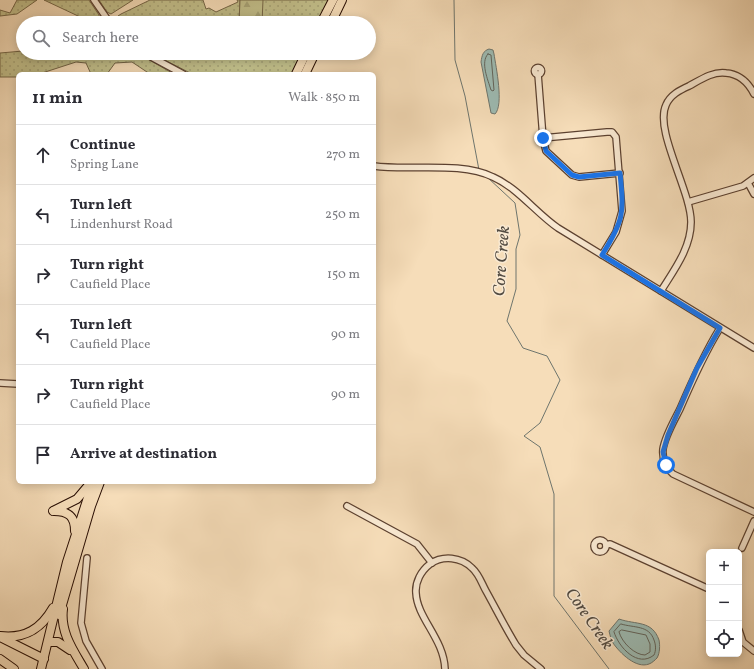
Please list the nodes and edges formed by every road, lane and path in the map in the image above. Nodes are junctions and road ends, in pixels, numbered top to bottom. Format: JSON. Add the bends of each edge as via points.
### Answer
{"nodes":[{"id":1,"x":94,"y":0,"type":"edge"},
{"id":2,"x":333,"y":0,"type":"edge"},
{"id":3,"x":342,"y":0,"type":"edge"},
{"id":4,"x":105,"y":16,"type":"edge"},
{"id":5,"x":325,"y":16,"type":"edge"},
{"id":6,"x":334,"y":16,"type":"edge"},
{"id":7,"x":157,"y":60,"type":"edge"},
{"id":8,"x":303,"y":60,"type":"edge"},
{"id":9,"x":312,"y":60,"type":"edge"},
{"id":10,"x":179,"y":72,"type":"edge"},
{"id":11,"x":297,"y":72,"type":"edge"},
{"id":12,"x":306,"y":72,"type":"edge"},
{"id":13,"x":538,"y":74,"type":"dead end"},
{"id":14,"x":754,"y":94,"type":"edge"},
{"id":15,"x":543,"y":138,"type":"junction"},
{"id":16,"x":376,"y":166,"type":"edge"},
{"id":17,"x":620,"y":173,"type":"junction"},
{"id":18,"x":754,"y":178,"type":"edge"},
{"id":19,"x":748,"y":183,"type":"junction"},
{"id":20,"x":754,"y":194,"type":"edge"},
{"id":21,"x":688,"y":202,"type":"junction"},
{"id":22,"x":602,"y":255,"type":"junction"},
{"id":23,"x":661,"y":291,"type":"junction"},
{"id":24,"x":720,"y":328,"type":"junction"},
{"id":25,"x":754,"y":348,"type":"edge"},
{"id":26,"x":0,"y":383,"type":"edge"},
{"id":27,"x":16,"y":384,"type":"edge"},
{"id":28,"x":90,"y":484,"type":"edge"},
{"id":29,"x":90,"y":484,"type":"edge"},
{"id":30,"x":99,"y":484,"type":"edge"},
{"id":31,"x":347,"y":506,"type":"dead end"},
{"id":32,"x":754,"y":512,"type":"edge"},
{"id":33,"x":754,"y":521,"type":"edge"},
{"id":34,"x":75,"y":536,"type":"junction"},
{"id":35,"x":606,"y":544,"type":"dead end"},
{"id":36,"x":742,"y":548,"type":"dead end"},
{"id":37,"x":87,"y":558,"type":"dead end"},
{"id":38,"x":432,"y":563,"type":"junction"},
{"id":39,"x":706,"y":589,"type":"edge"},
{"id":40,"x":61,"y":600,"type":"junction"},
{"id":41,"x":0,"y":637,"type":"edge"},
{"id":42,"x":742,"y":639,"type":"edge"},
{"id":43,"x":49,"y":642,"type":"junction"},
{"id":44,"x":754,"y":651,"type":"edge"},
{"id":45,"x":75,"y":654,"type":"junction"},
{"id":46,"x":0,"y":659,"type":"edge"},
{"id":47,"x":44,"y":659,"type":"junction"},
{"id":48,"x":14,"y":669,"type":"edge"},
{"id":49,"x":41,"y":669,"type":"edge"},
{"id":50,"x":84,"y":669,"type":"edge"},
{"id":51,"x":102,"y":669,"type":"edge"},
{"id":52,"x":445,"y":669,"type":"edge"},
{"id":53,"x":541,"y":669,"type":"edge"}],
"edges":[{"from":1,"to":4,"type":"street"},
{"from":2,"to":5,"type":"highway"},
{"from":3,"to":6,"type":"highway"},
{"from":7,"to":10,"type":"street"},
{"from":8,"to":11,"type":"highway"},
{"from":9,"to":12,"type":"highway"},
{"from":13,"to":15,"type":"street"},
{"from":14,"to":21,"type":"street","via":[[747,83],[739,77],[721,73],[712,74],[679,91],[667,102],[663,122]]},
{"from":15,"to":17,"type":"street","via":[[546,151],[572,175],[579,177]]},
{"from":15,"to":17,"type":"street","via":[[612,132],[616,137]]},
{"from":16,"to":22,"type":"street","via":[[422,167],[487,174],[507,185],[546,219]]},
{"from":17,"to":22,"type":"street","via":[[623,202],[620,223]]},
{"from":18,"to":19,"type":"street"},
{"from":19,"to":20,"type":"street"},
{"from":19,"to":21,"type":"street"},
{"from":21,"to":23,"type":"street","via":[[691,223],[689,239],[685,251]]},
{"from":22,"to":23,"type":"street"},
{"from":23,"to":24,"type":"street"},
{"from":24,"to":25,"type":"street"},
{"from":24,"to":32,"type":"street","via":[[701,361],[673,424],[664,447],[664,458],[673,474]]},
{"from":26,"to":27,"type":"street"},
{"from":28,"to":34,"type":"highway"},
{"from":29,"to":34,"type":"highway","via":[[83,495],[54,511],[69,514],[74,520]]},
{"from":30,"to":40,"type":"highway"},
{"from":31,"to":38,"type":"street","via":[[417,544]]},
{"from":33,"to":36,"type":"street"},
{"from":34,"to":40,"type":"highway"},
{"from":35,"to":39,"type":"street"},
{"from":37,"to":51,"type":"street","via":[[82,629]]},
{"from":38,"to":52,"type":"street","via":[[419,578],[416,594],[419,606],[442,649]]},
{"from":38,"to":53,"type":"street","via":[[442,559],[454,559],[472,568],[516,645]]},
{"from":40,"to":41,"type":"highway","via":[[34,631],[19,637]]},
{"from":40,"to":43,"type":"highway"},
{"from":40,"to":45,"type":"highway","via":[[63,628]]},
{"from":41,"to":47,"type":"highway"},
{"from":42,"to":44,"type":"street"},
{"from":43,"to":45,"type":"highway","via":[[62,643]]},
{"from":43,"to":47,"type":"highway"},
{"from":45,"to":50,"type":"highway"},
{"from":46,"to":48,"type":"highway"},
{"from":47,"to":49,"type":"highway"}]}
